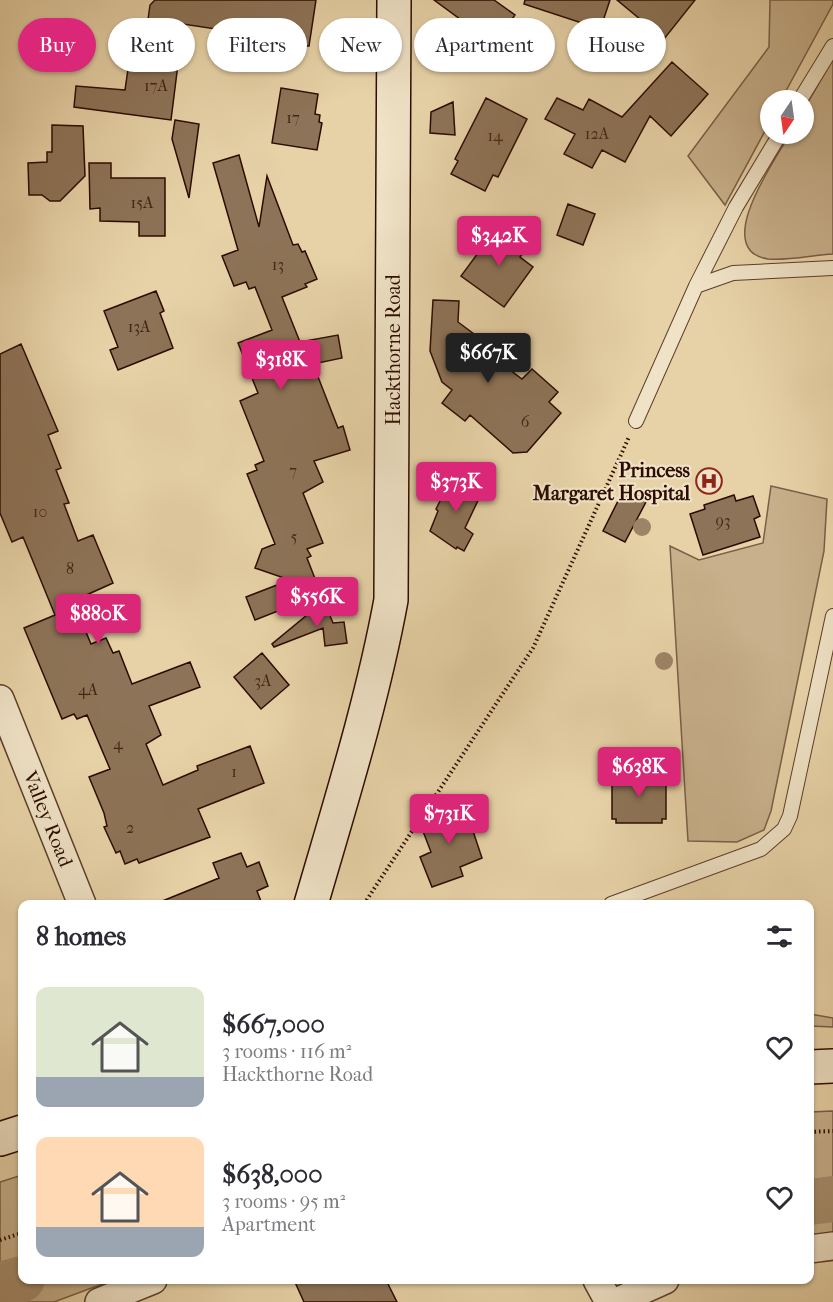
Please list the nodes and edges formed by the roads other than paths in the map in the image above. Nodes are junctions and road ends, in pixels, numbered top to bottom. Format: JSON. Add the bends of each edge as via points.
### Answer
{"nodes":[{"id":1,"x":394,"y":0,"type":"edge"},
{"id":2,"x":833,"y":46,"type":"edge"},
{"id":3,"x":806,"y":90,"type":"edge"},
{"id":4,"x":774,"y":144,"type":"edge"},
{"id":5,"x":833,"y":268,"type":"edge"},
{"id":6,"x":696,"y":286,"type":"junction"},
{"id":7,"x":636,"y":421,"type":"road end"},
{"id":8,"x":833,"y":616,"type":"edge"},
{"id":9,"x":0,"y":699,"type":"edge"},
{"id":10,"x":80,"y":900,"type":"edge"},
{"id":11,"x":312,"y":900,"type":"edge"},
{"id":12,"x":622,"y":900,"type":"edge"},
{"id":13,"x":833,"y":1066,"type":"edge"},
{"id":14,"x":814,"y":1067,"type":"edge"},
{"id":15,"x":18,"y":1133,"type":"edge"},
{"id":16,"x":0,"y":1139,"type":"edge"},
{"id":17,"x":833,"y":1246,"type":"edge"},
{"id":18,"x":814,"y":1248,"type":"edge"},
{"id":19,"x":143,"y":1284,"type":"edge"},
{"id":20,"x":599,"y":1284,"type":"edge"},
{"id":21,"x":656,"y":1284,"type":"edge"},
{"id":22,"x":99,"y":1302,"type":"edge"},
{"id":23,"x":609,"y":1302,"type":"edge"},
{"id":24,"x":616,"y":1302,"type":"edge"}],
"edges":[{"from":1,"to":11,"type":"street","name":"Hackthorne Road","via":[[391,600],[383,644]]},
{"from":2,"to":3,"type":"lane"},
{"from":4,"to":6,"type":"lane"},
{"from":5,"to":6,"type":"lane","via":[[733,273]]},
{"from":6,"to":7,"type":"lane"},
{"from":8,"to":12,"type":"lane","via":[[784,829],[761,849]]},
{"from":9,"to":10,"type":"street","name":"Valley Road"},
{"from":13,"to":14,"type":"street"},
{"from":15,"to":16,"type":"street"},
{"from":17,"to":18,"type":"street"},
{"from":19,"to":22,"type":"street"},
{"from":20,"to":23,"type":"street"},
{"from":21,"to":24,"type":"street"}]}
